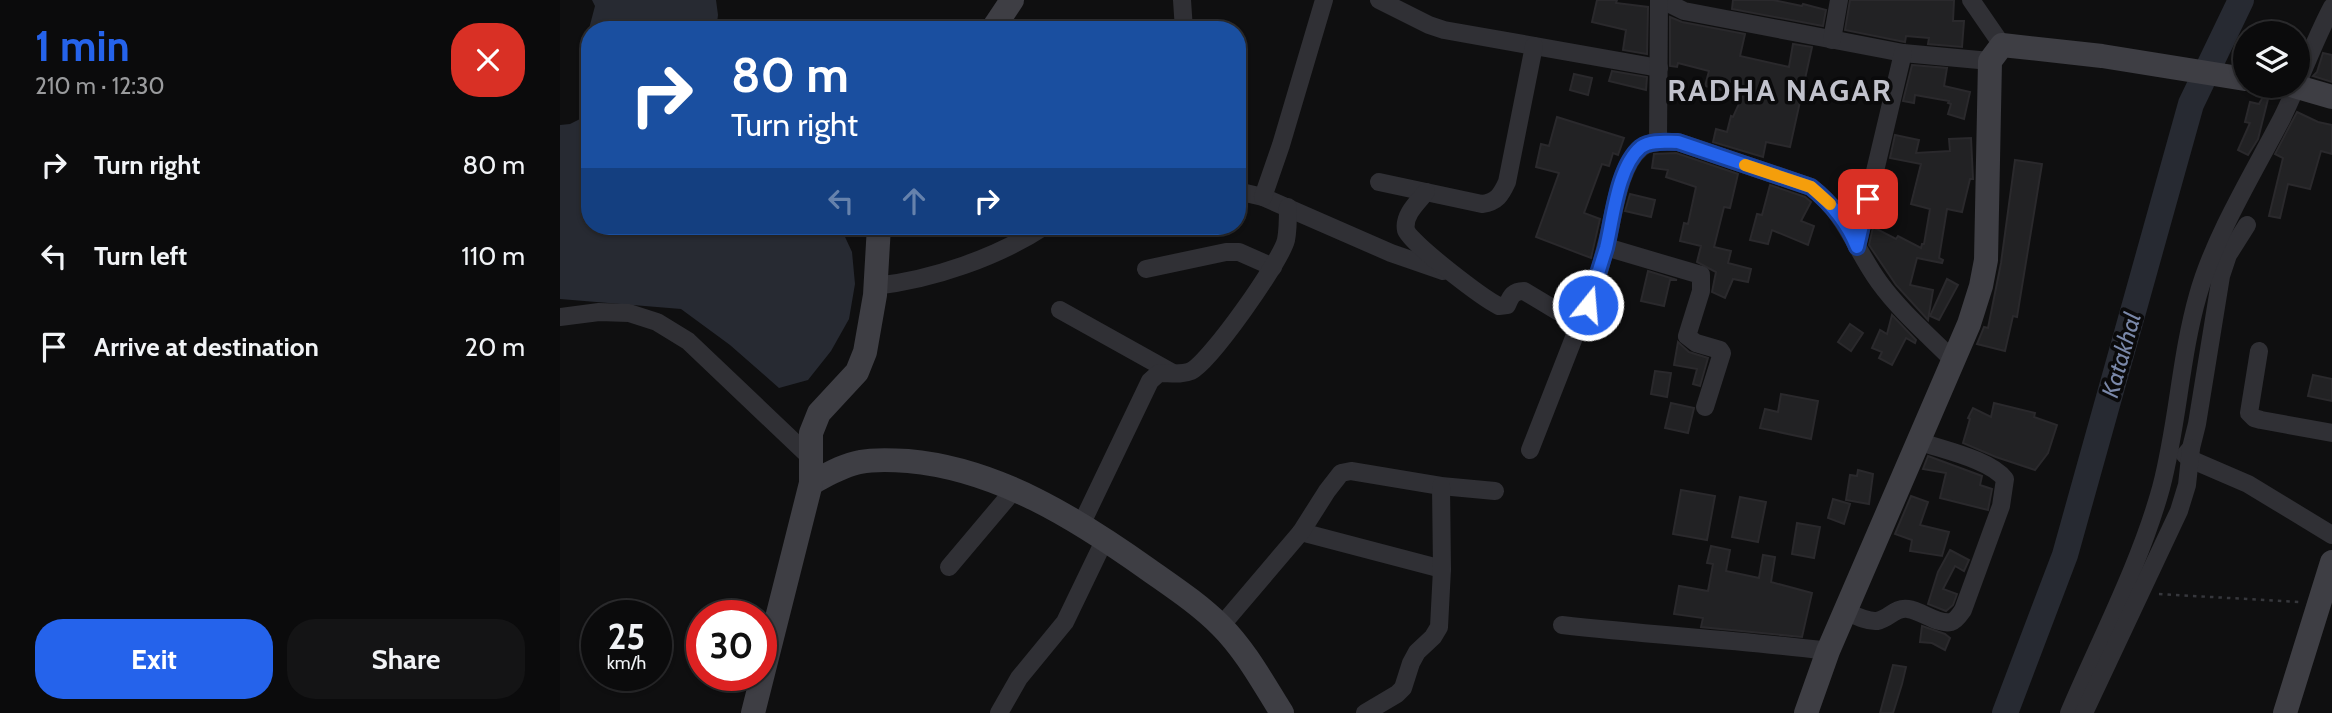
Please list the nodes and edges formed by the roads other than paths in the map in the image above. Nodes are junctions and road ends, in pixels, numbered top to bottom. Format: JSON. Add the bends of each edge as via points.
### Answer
{"nodes":[{"id":1,"x":1182,"y":0,"type":"edge"},
{"id":2,"x":1324,"y":0,"type":"edge"},
{"id":3,"x":1380,"y":0,"type":"edge"},
{"id":4,"x":1661,"y":0,"type":"edge"},
{"id":5,"x":1839,"y":0,"type":"edge"},
{"id":6,"x":1971,"y":0,"type":"edge"},
{"id":7,"x":1006,"y":2,"type":"edge"},
{"id":8,"x":2332,"y":7,"type":"edge"},
{"id":9,"x":996,"y":21,"type":"edge"},
{"id":10,"x":1183,"y":21,"type":"edge"},
{"id":11,"x":1832,"y":40,"type":"junction"},
{"id":12,"x":1534,"y":46,"type":"junction"},
{"id":13,"x":1903,"y":53,"type":"junction"},
{"id":14,"x":1996,"y":53,"type":"junction"},
{"id":15,"x":2310,"y":55,"type":"edge"},
{"id":16,"x":1659,"y":68,"type":"junction"},
{"id":17,"x":2233,"y":77,"type":"edge"},
{"id":18,"x":2310,"y":90,"type":"edge"},
{"id":19,"x":2332,"y":97,"type":"edge"},
{"id":20,"x":2290,"y":98,"type":"edge"},
{"id":21,"x":1658,"y":141,"type":"junction"},
{"id":22,"x":1379,"y":182,"type":"dead end"},
{"id":23,"x":1426,"y":192,"type":"junction"},
{"id":24,"x":1246,"y":193,"type":"edge"},
{"id":25,"x":1263,"y":197,"type":"junction"},
{"id":26,"x":1288,"y":207,"type":"junction"},
{"id":27,"x":2248,"y":225,"type":"dead end"},
{"id":28,"x":879,"y":235,"type":"edge"},
{"id":29,"x":1030,"y":235,"type":"edge"},
{"id":30,"x":1606,"y":247,"type":"junction"},
{"id":31,"x":1857,"y":247,"type":"junction"},
{"id":32,"x":1273,"y":267,"type":"junction"},
{"id":33,"x":1146,"y":269,"type":"dead end"},
{"id":34,"x":1456,"y":276,"type":"junction"},
{"id":35,"x":876,"y":286,"type":"junction"},
{"id":36,"x":1060,"y":310,"type":"dead end"},
{"id":37,"x":560,"y":317,"type":"edge"},
{"id":38,"x":1581,"y":317,"type":"junction"},
{"id":39,"x":2259,"y":351,"type":"dead end"},
{"id":40,"x":1953,"y":360,"type":"junction"},
{"id":41,"x":1173,"y":373,"type":"junction"},
{"id":42,"x":1705,"y":407,"type":"dead end"},
{"id":43,"x":2332,"y":433,"type":"edge"},
{"id":44,"x":1918,"y":441,"type":"junction"},
{"id":45,"x":1530,"y":450,"type":"dead end"},
{"id":46,"x":2191,"y":453,"type":"junction"},
{"id":47,"x":810,"y":457,"type":"junction"},
{"id":48,"x":811,"y":483,"type":"junction"},
{"id":49,"x":1441,"y":486,"type":"junction"},
{"id":50,"x":2161,"y":486,"type":"junction"},
{"id":51,"x":1014,"y":489,"type":"junction"},
{"id":52,"x":1495,"y":491,"type":"dead end"},
{"id":53,"x":1081,"y":525,"type":"junction"},
{"id":54,"x":1301,"y":532,"type":"junction"},
{"id":55,"x":2332,"y":535,"type":"edge"},
{"id":56,"x":1105,"y":539,"type":"junction"},
{"id":57,"x":2332,"y":562,"type":"edge"},
{"id":58,"x":948,"y":567,"type":"dead end"},
{"id":59,"x":1442,"y":569,"type":"junction"},
{"id":60,"x":1845,"y":611,"type":"junction"},
{"id":61,"x":1221,"y":625,"type":"junction"},
{"id":62,"x":1562,"y":625,"type":"dead end"},
{"id":63,"x":1828,"y":651,"type":"junction"},
{"id":64,"x":754,"y":713,"type":"edge"},
{"id":65,"x":999,"y":713,"type":"edge"},
{"id":66,"x":1282,"y":713,"type":"edge"},
{"id":67,"x":1365,"y":713,"type":"edge"},
{"id":68,"x":1806,"y":713,"type":"edge"},
{"id":69,"x":2068,"y":713,"type":"edge"},
{"id":70,"x":2084,"y":713,"type":"edge"},
{"id":71,"x":2285,"y":713,"type":"edge"}],
"edges":[{"from":1,"to":10,"type":"street"},
{"from":2,"to":25,"type":"street"},
{"from":3,"to":12,"type":"street","via":[[1437,28]]},
{"from":4,"to":11,"type":"street","via":[[1684,11]]},
{"from":4,"to":16,"type":"street"},
{"from":5,"to":11,"type":"street"},
{"from":6,"to":14,"type":"street"},
{"from":7,"to":9,"type":"street"},
{"from":8,"to":15,"type":"street"},
{"from":11,"to":13,"type":"street"},
{"from":12,"to":16,"type":"street"},
{"from":12,"to":23,"type":"street","via":[[1513,160],[1501,195],[1482,204]]},
{"from":13,"to":14,"type":"street"},
{"from":13,"to":31,"type":"street"},
{"from":14,"to":17,"type":"street","via":[[2102,56]]},
{"from":14,"to":40,"type":"street","via":[[1986,260],[1969,324]]},
{"from":16,"to":21,"type":"street"},
{"from":18,"to":19,"type":"street"},
{"from":20,"to":50,"type":"street","via":[[2222,235],[2198,295]]},
{"from":21,"to":30,"type":"street","via":[[1642,147],[1628,164]]},
{"from":21,"to":31,"type":"street","via":[[1678,142],[1811,187],[1842,217]]},
{"from":22,"to":23,"type":"street"},
{"from":23,"to":34,"type":"street","via":[[1410,213],[1406,229],[1410,238]]},
{"from":24,"to":25,"type":"street"},
{"from":25,"to":26,"type":"street"},
{"from":26,"to":32,"type":"street","via":[[1286,239]]},
{"from":26,"to":34,"type":"street"},
{"from":27,"to":46,"type":"street","via":[[2228,255],[2221,276]]},
{"from":28,"to":35,"type":"street"},
{"from":29,"to":35,"type":"street","via":[[943,272]]},
{"from":30,"to":38,"type":"street"},
{"from":30,"to":42,"type":"street","via":[[1700,275],[1701,291],[1687,336],[1722,353]]},
{"from":31,"to":40,"type":"street","via":[[1897,305]]},
{"from":32,"to":33,"type":"street","via":[[1239,252],[1226,252]]},
{"from":32,"to":41,"type":"street","via":[[1206,358],[1193,370]]},
{"from":34,"to":38,"type":"street","via":[[1499,306],[1507,304],[1517,291],[1524,291],[1564,315]]},
{"from":35,"to":47,"type":"street","via":[[865,352],[857,372],[819,413],[811,433]]},
{"from":36,"to":41,"type":"street"},
{"from":37,"to":47,"type":"street","via":[[629,313],[657,322],[688,341]]},
{"from":38,"to":45,"type":"street"},
{"from":39,"to":43,"type":"street","via":[[2249,413],[2261,421]]},
{"from":40,"to":44,"type":"street"},
{"from":41,"to":53,"type":"street","via":[[1159,373],[1150,381]]},
{"from":44,"to":60,"type":"street"},
{"from":44,"to":60,"type":"street","via":[[1987,465],[2005,479],[2001,506],[1963,610],[1952,622],[1911,609],[1893,611],[1879,621]]},
{"from":46,"to":50,"type":"street"},
{"from":46,"to":55,"type":"street"},
{"from":46,"to":70,"type":"street","via":[[2179,511]]},
{"from":47,"to":48,"type":"street"},
{"from":48,"to":51,"type":"street","via":[[860,462],[892,460],[967,472]]},
{"from":48,"to":64,"type":"street"},
{"from":49,"to":52,"type":"street"},
{"from":49,"to":54,"type":"street","via":[[1341,473]]},
{"from":49,"to":59,"type":"street"},
{"from":50,"to":69,"type":"street","via":[[2147,536]]},
{"from":51,"to":53,"type":"street"},
{"from":51,"to":58,"type":"street"},
{"from":53,"to":56,"type":"street"},
{"from":54,"to":59,"type":"street"},
{"from":54,"to":61,"type":"street"},
{"from":56,"to":61,"type":"street"},
{"from":56,"to":65,"type":"street","via":[[1065,622],[1019,678]]},
{"from":57,"to":71,"type":"street"},
{"from":59,"to":67,"type":"street","via":[[1439,626],[1417,652],[1403,688]]},
{"from":60,"to":63,"type":"street"},
{"from":61,"to":66,"type":"street","via":[[1244,652]]},
{"from":62,"to":63,"type":"street"},
{"from":63,"to":68,"type":"street"}]}
